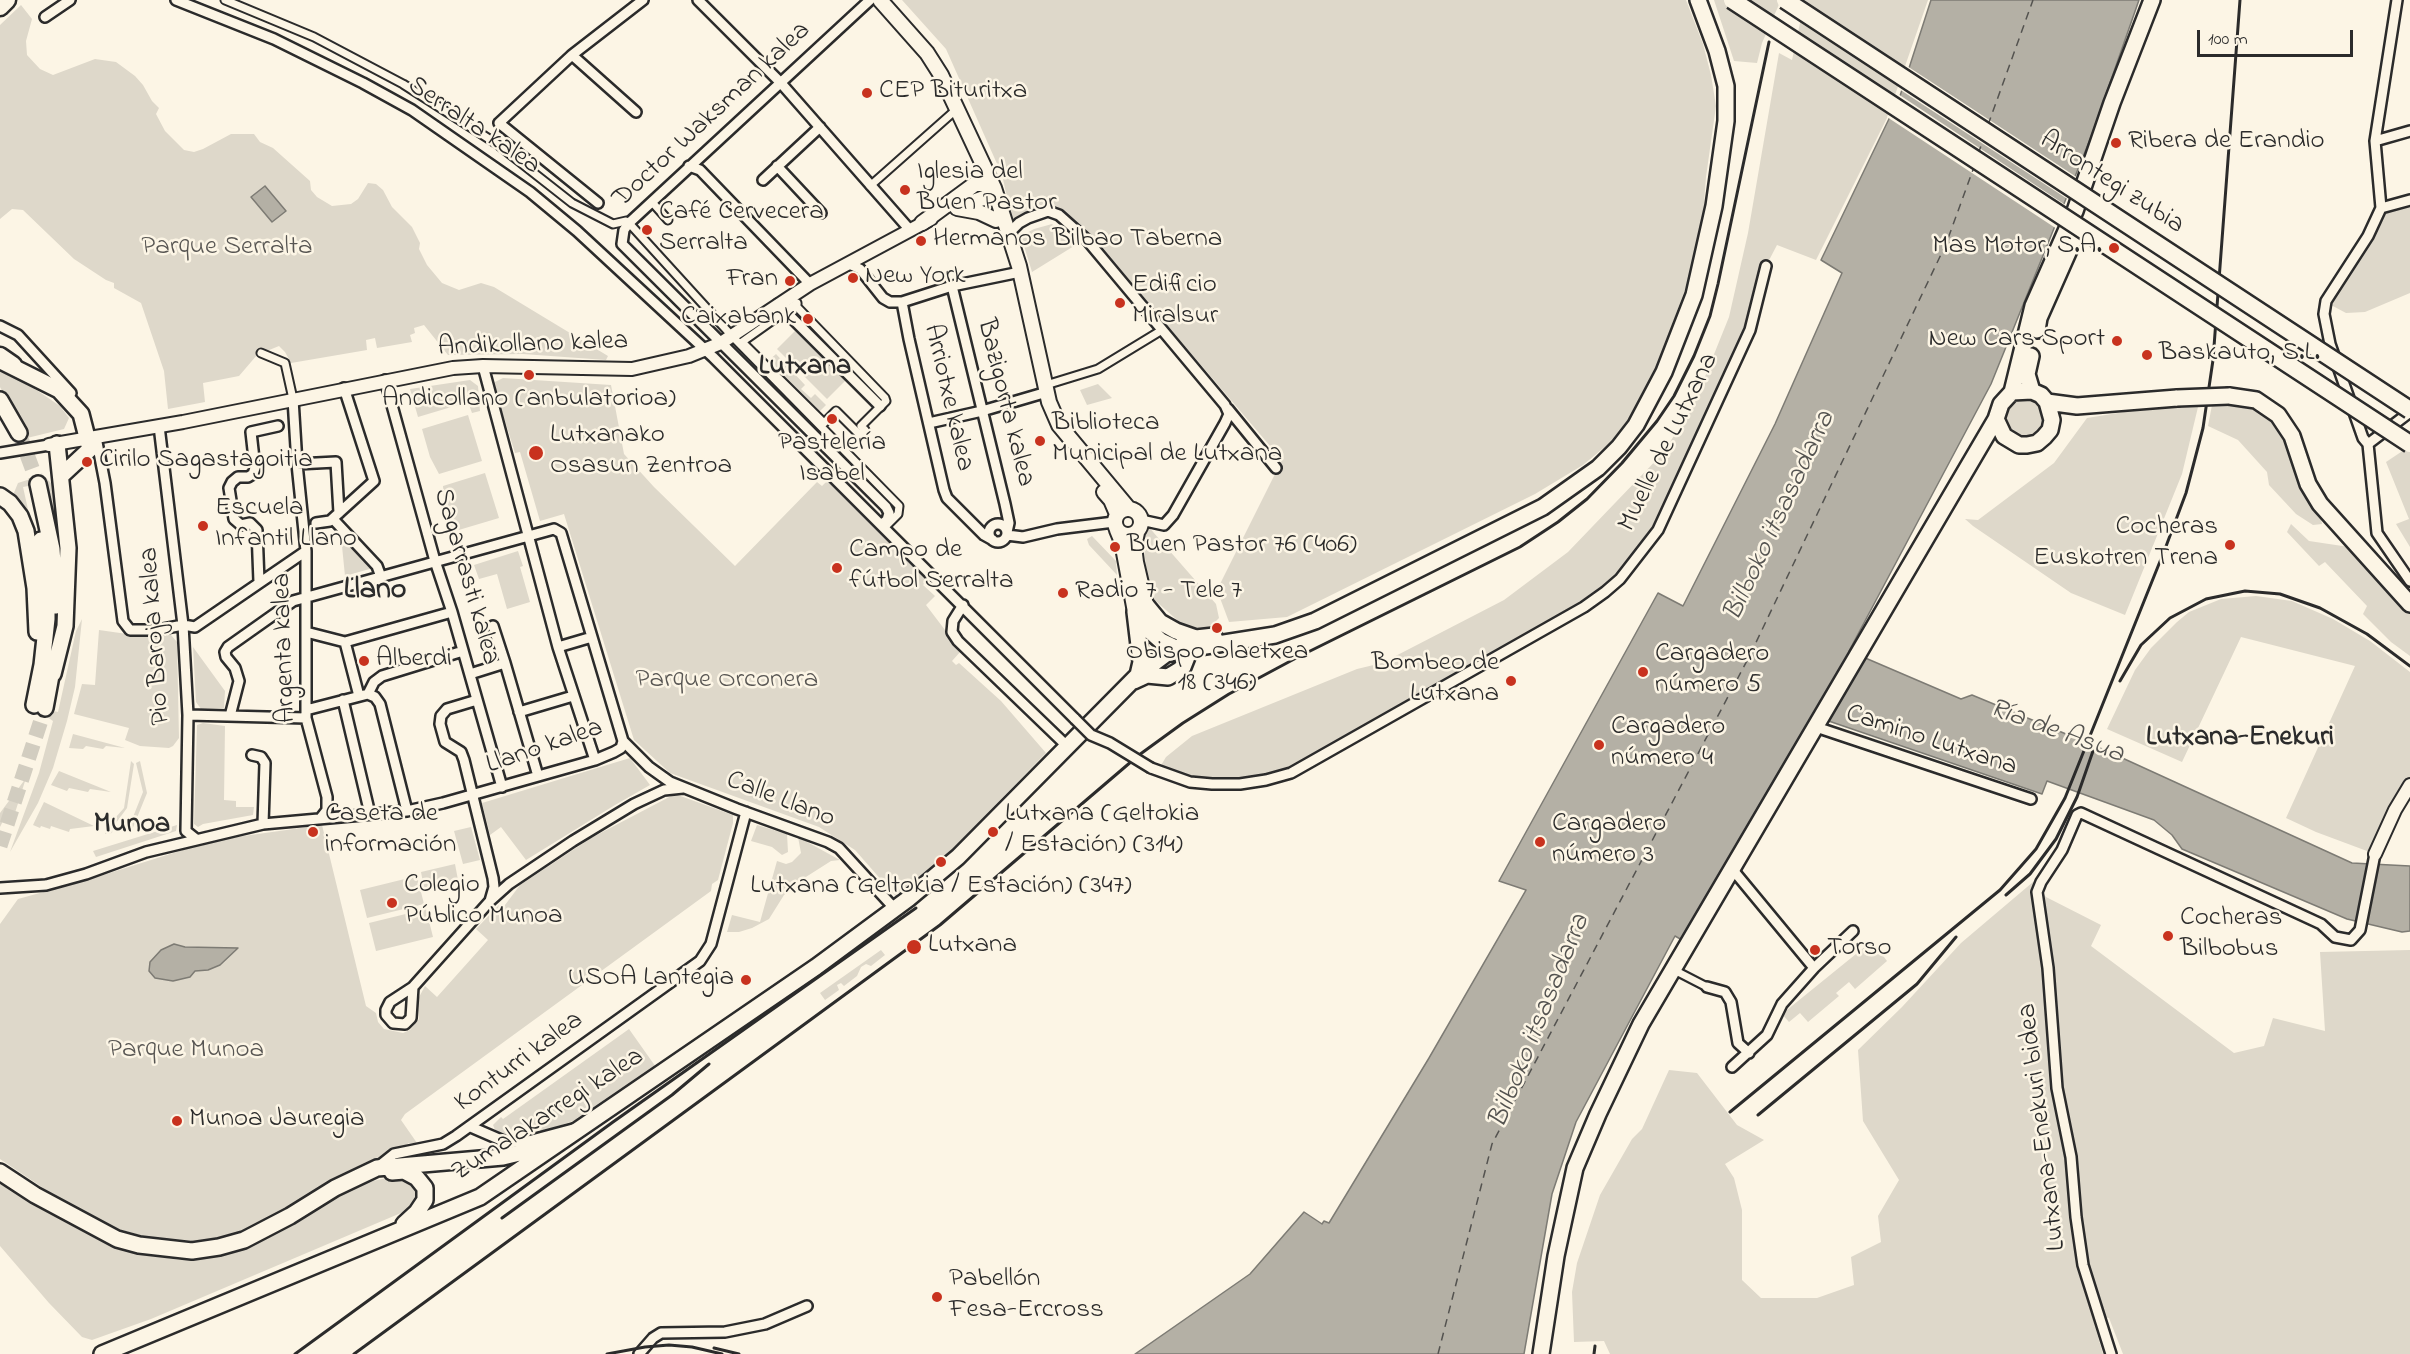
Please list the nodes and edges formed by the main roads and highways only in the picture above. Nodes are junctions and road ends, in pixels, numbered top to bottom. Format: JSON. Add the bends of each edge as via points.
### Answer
{"nodes":[{"id":1,"x":7,"y":0,"type":"edge"},
{"id":2,"x":880,"y":0,"type":"edge"},
{"id":3,"x":1698,"y":0,"type":"edge"},
{"id":4,"x":1732,"y":0,"type":"edge"},
{"id":5,"x":1785,"y":0,"type":"edge"},
{"id":6,"x":2154,"y":0,"type":"edge"},
{"id":7,"x":0,"y":7,"type":"edge"},
{"id":8,"x":977,"y":150,"type":"junction"},
{"id":9,"x":990,"y":189,"type":"junction"},
{"id":10,"x":963,"y":191,"type":"junction"},
{"id":11,"x":996,"y":220,"type":"junction"},
{"id":12,"x":916,"y":226,"type":"road end"},
{"id":13,"x":1015,"y":272,"type":"junction"},
{"id":14,"x":4,"y":360,"type":"edge"},
{"id":15,"x":2032,"y":391,"type":"junction"},
{"id":16,"x":2012,"y":392,"type":"junction"},
{"id":17,"x":0,"y":400,"type":"edge"},
{"id":18,"x":2047,"y":402,"type":"junction"},
{"id":19,"x":2077,"y":406,"type":"junction"},
{"id":20,"x":2410,"y":411,"type":"edge"},
{"id":21,"x":0,"y":412,"type":"edge"},
{"id":22,"x":1996,"y":418,"type":"junction"},
{"id":23,"x":2052,"y":420,"type":"junction"},
{"id":24,"x":2011,"y":442,"type":"junction"},
{"id":25,"x":2410,"y":444,"type":"edge"},
{"id":26,"x":53,"y":445,"type":"road end"},
{"id":27,"x":61,"y":476,"type":"junction"},
{"id":28,"x":0,"y":496,"type":"edge"},
{"id":29,"x":1119,"y":519,"type":"junction"},
{"id":30,"x":1143,"y":526,"type":"junction"},
{"id":31,"x":1903,"y":576,"type":"junction"},
{"id":32,"x":2410,"y":604,"type":"edge"},
{"id":33,"x":1140,"y":609,"type":"junction"},
{"id":34,"x":1183,"y":643,"type":"junction"},
{"id":35,"x":53,"y":674,"type":"junction"},
{"id":36,"x":1134,"y":678,"type":"junction"},
{"id":37,"x":39,"y":702,"type":"junction"},
{"id":38,"x":596,"y":1116,"type":"junction"},
{"id":39,"x":374,"y":1170,"type":"junction"},
{"id":40,"x":0,"y":1172,"type":"edge"},
{"id":41,"x":7,"y":1179,"type":"edge"},
{"id":42,"x":394,"y":1233,"type":"junction"},
{"id":43,"x":102,"y":1354,"type":"edge"},
{"id":44,"x":1541,"y":1354,"type":"edge"}],
"edges":[{"from":1,"to":7,"type":"highway"},
{"from":2,"to":8,"type":"main road","via":[[927,53]]},
{"from":3,"to":34,"type":"main road","via":[[1726,86],[1726,121],[1715,195],[1694,295],[1664,372],[1636,425],[1619,447],[1598,468],[1544,507],[1315,621]]},
{"from":4,"to":25,"type":"highway","name":"Arrontegi zubia","bridge":true},
{"from":5,"to":20,"type":"highway","name":"Arrontegi zubia","bridge":true},
{"from":6,"to":15,"type":"main road","via":[[2099,176],[2040,318],[2027,374]]},
{"from":6,"to":16,"type":"main road","via":[[2112,103],[2075,211],[2033,306]]},
{"from":8,"to":9,"type":"main road"},
{"from":8,"to":10,"type":"main road","via":[[976,164]]},
{"from":9,"to":10,"type":"main road","via":[[975,184]]},
{"from":9,"to":11,"type":"main road"},
{"from":9,"to":11,"type":"main road","via":[[957,208]]},
{"from":9,"to":13,"type":"main road","via":[[1010,233]]},
{"from":10,"to":12,"type":"main road"},
{"from":11,"to":13,"type":"main road"},
{"from":13,"to":29,"type":"main road","via":[[1044,391],[1059,425]]},
{"from":14,"to":27,"type":"main road","via":[[59,390],[81,414],[92,437],[90,449]]},
{"from":15,"to":16,"type":"main road"},
{"from":15,"to":18,"type":"main road"},
{"from":16,"to":22,"type":"main road","via":[[2001,404]]},
{"from":17,"to":21,"type":"main road","via":[[15,434]]},
{"from":18,"to":19,"type":"main road"},
{"from":18,"to":23,"type":"main road"},
{"from":19,"to":23,"type":"main road"},
{"from":19,"to":32,"type":"main road","bridge":true,"via":[[2229,396],[2256,400],[2278,415],[2292,436],[2308,484],[2320,504]]},
{"from":22,"to":24,"type":"main road","via":[[1999,429]]},
{"from":22,"to":31,"type":"main road"},
{"from":23,"to":24,"type":"main road","via":[[2050,430],[2037,443]]},
{"from":24,"to":31,"type":"main road","via":[[2002,442],[1982,453],[1939,532]]},
{"from":26,"to":27,"type":"main road"},
{"from":27,"to":35,"type":"main road","via":[[68,548],[65,626]]},
{"from":28,"to":37,"type":"main road","via":[[20,516],[28,541],[35,588]]},
{"from":29,"to":30,"type":"main road","via":[[1137,513]]},
{"from":29,"to":30,"type":"main road","via":[[1124,536]]},
{"from":29,"to":33,"type":"main road"},
{"from":30,"to":33,"type":"main road","via":[[1134,546]]},
{"from":31,"to":44,"type":"main road","via":[[1641,1024],[1593,1125],[1575,1168]]},
{"from":33,"to":34,"type":"main road","via":[[1144,626],[1161,641]]},
{"from":33,"to":36,"type":"main road","via":[[1141,662]]},
{"from":34,"to":36,"type":"main road","name":"Zumalakarregi kalea","via":[[1150,659]]},
{"from":34,"to":36,"type":"main road","via":[[1187,657],[1178,672],[1168,677]]},
{"from":35,"to":37,"type":"main road"},
{"from":35,"to":37,"type":"main road","via":[[55,569],[47,519],[33,486],[47,598]]},
{"from":36,"to":38,"type":"main road","name":"Zumalakarregi kalea","via":[[960,856],[895,909]]},
{"from":38,"to":39,"type":"main road","via":[[549,1146],[503,1157]]},
{"from":38,"to":42,"type":"main road","name":"Zumalakarregi kalea","via":[[480,1197]]},
{"from":39,"to":41,"type":"main road","via":[[334,1188],[244,1240],[192,1251],[165,1250],[117,1239]]},
{"from":39,"to":42,"type":"main road","via":[[404,1172],[417,1178],[425,1188],[425,1200],[417,1212]]},
{"from":40,"to":41,"type":"main road"},
{"from":42,"to":43,"type":"main road","name":"Zumalakarregi kalea"}]}
